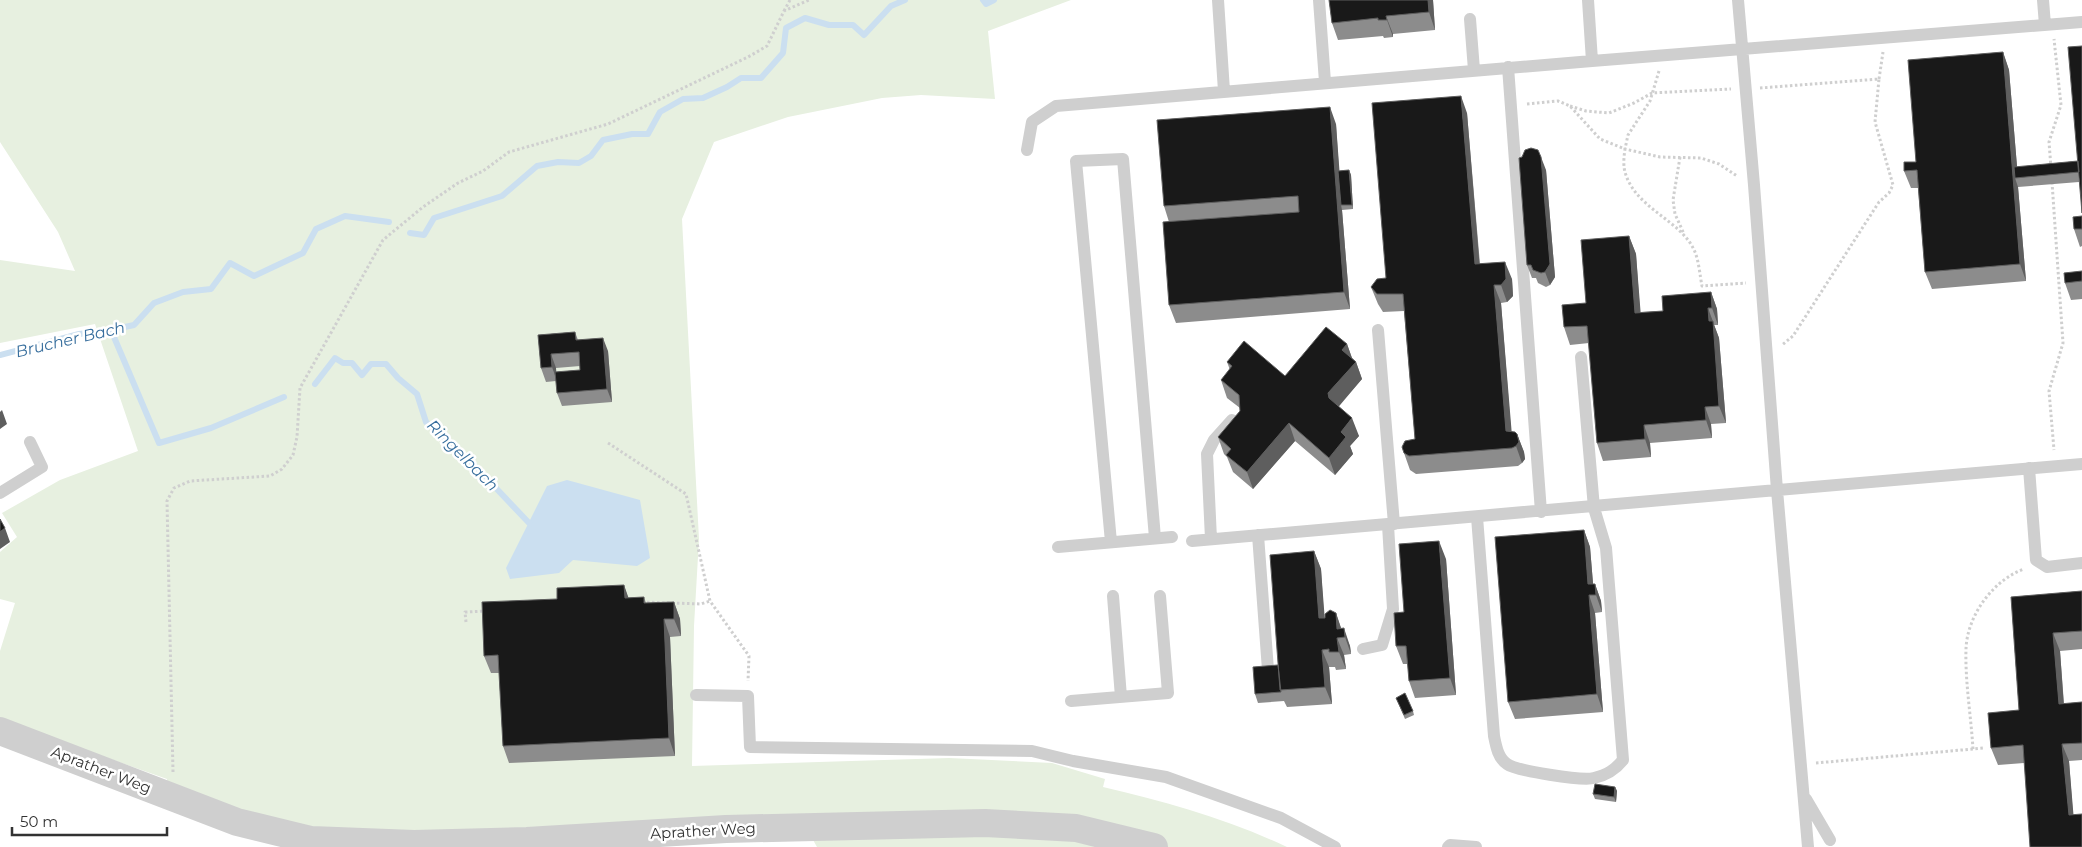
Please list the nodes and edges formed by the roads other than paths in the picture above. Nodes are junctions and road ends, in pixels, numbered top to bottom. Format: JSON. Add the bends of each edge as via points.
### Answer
{"nodes":[{"id":1,"x":1218,"y":0,"type":"edge"},
{"id":2,"x":1319,"y":0,"type":"edge"},
{"id":3,"x":1588,"y":0,"type":"edge"},
{"id":4,"x":1738,"y":0,"type":"edge"},
{"id":5,"x":2043,"y":0,"type":"edge"},
{"id":6,"x":1470,"y":20,"type":"dead end"},
{"id":7,"x":2082,"y":22,"type":"edge"},
{"id":8,"x":2049,"y":25,"type":"junction"},
{"id":9,"x":1741,"y":49,"type":"junction"},
{"id":10,"x":1592,"y":61,"type":"junction"},
{"id":11,"x":1508,"y":67,"type":"junction"},
{"id":12,"x":1474,"y":70,"type":"junction"},
{"id":13,"x":1326,"y":82,"type":"junction"},
{"id":14,"x":1224,"y":90,"type":"junction"},
{"id":15,"x":1027,"y":150,"type":"dead end"},
{"id":16,"x":1378,"y":330,"type":"dead end"},
{"id":17,"x":1581,"y":357,"type":"dead end"},
{"id":18,"x":1232,"y":420,"type":"edge"},
{"id":19,"x":30,"y":442,"type":"dead end"},
{"id":20,"x":2082,"y":464,"type":"edge"},
{"id":21,"x":2028,"y":468,"type":"junction"},
{"id":22,"x":1777,"y":490,"type":"junction"},
{"id":23,"x":0,"y":493,"type":"edge"},
{"id":24,"x":1594,"y":508,"type":"junction"},
{"id":25,"x":1541,"y":512,"type":"junction"},
{"id":26,"x":1477,"y":518,"type":"junction"},
{"id":27,"x":1391,"y":524,"type":"junction"},
{"id":28,"x":1258,"y":535,"type":"junction"},
{"id":29,"x":1172,"y":536,"type":"dead end"},
{"id":30,"x":1155,"y":538,"type":"junction"},
{"id":31,"x":1212,"y":539,"type":"junction"},
{"id":32,"x":1192,"y":541,"type":"dead end"},
{"id":33,"x":1111,"y":542,"type":"junction"},
{"id":34,"x":1058,"y":547,"type":"dead end"},
{"id":35,"x":2082,"y":563,"type":"edge"},
{"id":36,"x":1113,"y":596,"type":"dead end"},
{"id":37,"x":1160,"y":596,"type":"dead end"},
{"id":38,"x":1363,"y":649,"type":"dead end"},
{"id":39,"x":1268,"y":670,"type":"edge"},
{"id":40,"x":696,"y":695,"type":"dead end"},
{"id":41,"x":1121,"y":697,"type":"junction"},
{"id":42,"x":1071,"y":701,"type":"dead end"},
{"id":43,"x":0,"y":731,"type":"edge"},
{"id":44,"x":1803,"y":794,"type":"junction"},
{"id":45,"x":1830,"y":840,"type":"dead end"},
{"id":46,"x":1154,"y":847,"type":"edge"},
{"id":47,"x":1335,"y":847,"type":"edge"},
{"id":48,"x":1448,"y":847,"type":"edge"},
{"id":49,"x":1476,"y":847,"type":"edge"},
{"id":50,"x":1808,"y":847,"type":"edge"}],
"edges":[{"from":1,"to":14,"type":"lane"},
{"from":2,"to":13,"type":"lane"},
{"from":3,"to":10,"type":"lane"},
{"from":4,"to":9,"type":"lane"},
{"from":5,"to":8,"type":"lane"},
{"from":6,"to":12,"type":"lane"},
{"from":7,"to":8,"type":"lane"},
{"from":8,"to":9,"type":"lane"},
{"from":9,"to":10,"type":"lane"},
{"from":9,"to":22,"type":"lane"},
{"from":10,"to":11,"type":"lane"},
{"from":11,"to":12,"type":"lane"},
{"from":11,"to":25,"type":"lane"},
{"from":12,"to":13,"type":"lane"},
{"from":13,"to":14,"type":"lane"},
{"from":14,"to":15,"type":"lane","via":[[1056,106],[1032,122]]},
{"from":16,"to":27,"type":"lane"},
{"from":17,"to":24,"type":"lane"},
{"from":18,"to":31,"type":"lane","via":[[1214,440],[1207,454]]},
{"from":19,"to":23,"type":"lane","via":[[42,467]]},
{"from":20,"to":21,"type":"lane"},
{"from":21,"to":22,"type":"lane"},
{"from":21,"to":35,"type":"lane","via":[[2036,560],[2047,567]]},
{"from":22,"to":24,"type":"lane"},
{"from":22,"to":44,"type":"lane"},
{"from":24,"to":25,"type":"lane"},
{"from":24,"to":26,"type":"lane","via":[[1606,548],[1623,760],[1614,771],[1594,778],[1519,769],[1506,763],[1497,752]]},
{"from":25,"to":26,"type":"lane"},
{"from":26,"to":27,"type":"lane"},
{"from":27,"to":28,"type":"lane"},
{"from":27,"to":38,"type":"lane","via":[[1393,609],[1382,645]]},
{"from":28,"to":31,"type":"lane"},
{"from":28,"to":39,"type":"lane"},
{"from":29,"to":30,"type":"lane"},
{"from":30,"to":33,"type":"lane"},
{"from":30,"to":33,"type":"lane","via":[[1123,159],[1076,161]]},
{"from":31,"to":32,"type":"lane"},
{"from":33,"to":34,"type":"lane"},
{"from":36,"to":41,"type":"lane"},
{"from":37,"to":41,"type":"lane","via":[[1168,693]]},
{"from":40,"to":47,"type":"lane","via":[[748,696],[750,746],[1032,751],[1166,777],[1281,818]]},
{"from":41,"to":42,"type":"lane"},
{"from":43,"to":46,"type":"street","name":"Aprather Weg","via":[[237,822],[311,840],[414,844],[526,841],[736,828],[985,823],[1076,828]]},
{"from":44,"to":45,"type":"lane"},
{"from":44,"to":50,"type":"lane"},
{"from":48,"to":49,"type":"lane"}]}
